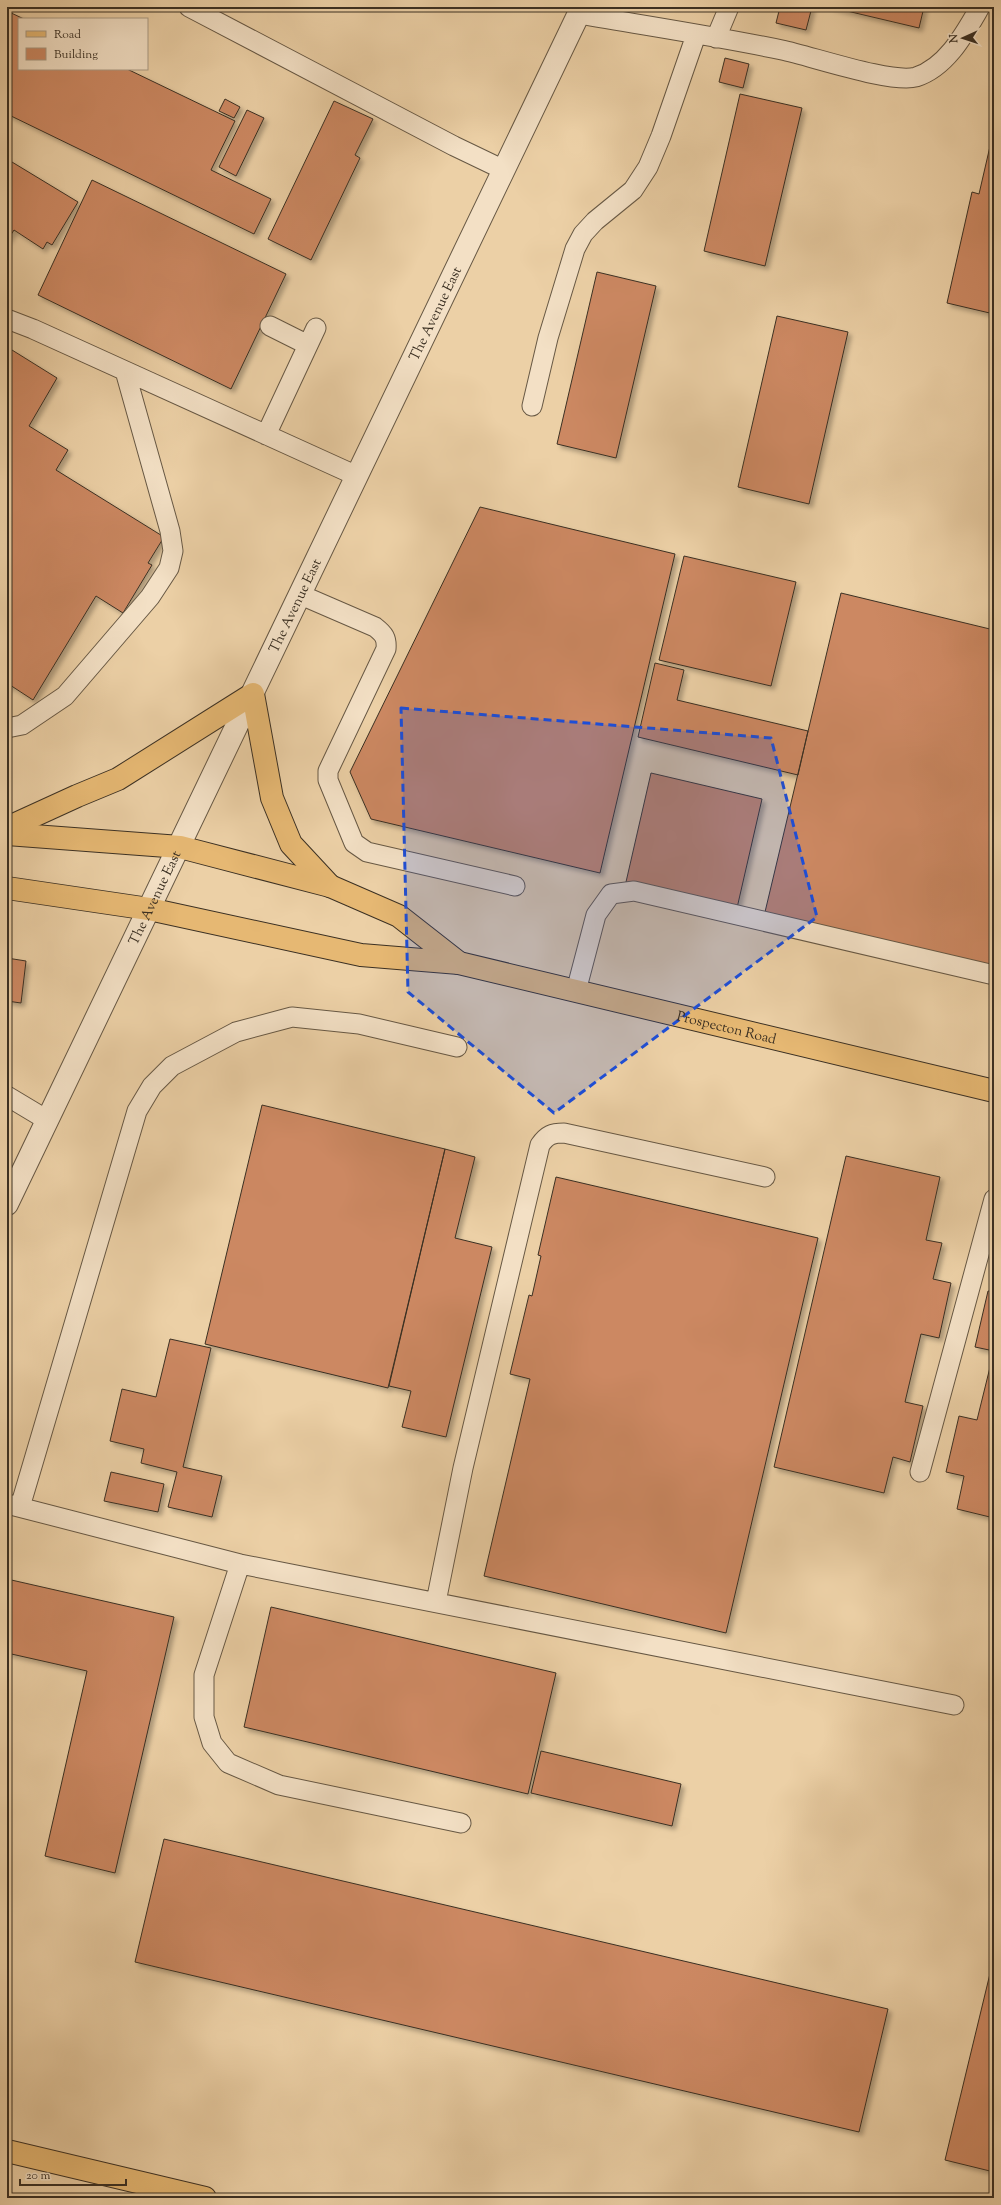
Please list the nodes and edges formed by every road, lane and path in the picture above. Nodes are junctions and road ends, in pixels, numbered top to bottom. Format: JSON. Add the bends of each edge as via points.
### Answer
{"nodes":[{"id":1,"x":189,"y":7,"type":"edge"},
{"id":2,"x":728,"y":7,"type":"edge"},
{"id":3,"x":980,"y":7,"type":"edge"},
{"id":4,"x":581,"y":10,"type":"edge"},
{"id":5,"x":696,"y":35,"type":"junction"},
{"id":6,"x":716,"y":38,"type":"junction"},
{"id":7,"x":504,"y":170,"type":"junction"},
{"id":8,"x":7,"y":319,"type":"edge"},
{"id":9,"x":270,"y":326,"type":"dead end"},
{"id":10,"x":316,"y":328,"type":"dead end"},
{"id":11,"x":308,"y":345,"type":"junction"},
{"id":12,"x":125,"y":371,"type":"junction"},
{"id":13,"x":532,"y":406,"type":"dead end"},
{"id":14,"x":266,"y":435,"type":"junction"},
{"id":15,"x":357,"y":476,"type":"junction"},
{"id":16,"x":301,"y":595,"type":"junction"},
{"id":17,"x":253,"y":694,"type":"junction"},
{"id":18,"x":7,"y":728,"type":"edge"},
{"id":19,"x":7,"y":828,"type":"edge"},
{"id":20,"x":7,"y":834,"type":"edge"},
{"id":21,"x":180,"y":847,"type":"junction"},
{"id":22,"x":330,"y":886,"type":"junction"},
{"id":23,"x":516,"y":886,"type":"dead end"},
{"id":24,"x":7,"y":888,"type":"edge"},
{"id":25,"x":150,"y":908,"type":"junction"},
{"id":26,"x":459,"y":963,"type":"junction"},
{"id":27,"x":994,"y":975,"type":"edge"},
{"id":28,"x":576,"y":991,"type":"junction"},
{"id":29,"x":457,"y":1047,"type":"dead end"},
{"id":30,"x":994,"y":1091,"type":"edge"},
{"id":31,"x":7,"y":1096,"type":"edge"},
{"id":32,"x":47,"y":1120,"type":"junction"},
{"id":33,"x":765,"y":1177,"type":"dead end"},
{"id":34,"x":994,"y":1199,"type":"edge"},
{"id":35,"x":7,"y":1204,"type":"edge"},
{"id":36,"x":920,"y":1472,"type":"dead end"},
{"id":37,"x":13,"y":1505,"type":"edge"},
{"id":38,"x":240,"y":1564,"type":"junction"},
{"id":39,"x":436,"y":1602,"type":"junction"},
{"id":40,"x":954,"y":1705,"type":"dead end"},
{"id":41,"x":461,"y":1823,"type":"dead end"},
{"id":42,"x":7,"y":2151,"type":"edge"},
{"id":43,"x":205,"y":2198,"type":"edge"}],
"edges":[{"from":1,"to":7,"type":"lane","via":[[447,143]]},
{"from":2,"to":6,"type":"lane"},
{"from":3,"to":6,"type":"lane","via":[[956,45],[935,67],[915,77],[895,78],[783,50]]},
{"from":4,"to":5,"type":"lane"},
{"from":4,"to":7,"type":"street","name":"The Avenue East"},
{"from":5,"to":6,"type":"lane"},
{"from":5,"to":13,"type":"lane","via":[[648,167],[633,190],[594,221],[575,249],[548,338]]},
{"from":7,"to":15,"type":"street","name":"The Avenue East"},
{"from":8,"to":12,"type":"lane"},
{"from":9,"to":11,"type":"lane"},
{"from":10,"to":11,"type":"lane"},
{"from":11,"to":14,"type":"lane"},
{"from":12,"to":14,"type":"lane"},
{"from":12,"to":18,"type":"lane","via":[[170,531],[173,551],[169,568],[150,597],[65,696],[22,725]]},
{"from":14,"to":15,"type":"lane"},
{"from":15,"to":16,"type":"street","name":"The Avenue East"},
{"from":16,"to":17,"type":"street","name":"The Avenue East"},
{"from":16,"to":23,"type":"lane","via":[[375,628],[384,635],[387,642],[386,650],[328,771],[328,780],[354,843],[367,852]]},
{"from":17,"to":19,"type":"main road","via":[[118,779]]},
{"from":17,"to":21,"type":"street","name":"The Avenue East"},
{"from":17,"to":22,"type":"main road","via":[[272,798],[291,844]]},
{"from":20,"to":21,"type":"main road"},
{"from":21,"to":22,"type":"main road"},
{"from":21,"to":25,"type":"street","name":"The Avenue East"},
{"from":22,"to":26,"type":"main road","via":[[399,916]]},
{"from":24,"to":25,"type":"main road","name":"Prospecton Road"},
{"from":25,"to":26,"type":"main road","name":"Prospecton Road","via":[[362,955]]},
{"from":25,"to":32,"type":"street","name":"The Avenue East"},
{"from":26,"to":28,"type":"main road","name":"Prospecton Road"},
{"from":27,"to":28,"type":"lane","via":[[634,891],[611,894],[596,916]]},
{"from":28,"to":30,"type":"main road","name":"Prospecton Road"},
{"from":29,"to":37,"type":"lane","via":[[359,1024],[292,1017],[236,1032],[172,1066],[152,1086],[137,1111]]},
{"from":31,"to":32,"type":"lane"},
{"from":32,"to":35,"type":"street","name":"The Avenue East"},
{"from":33,"to":39,"type":"lane","via":[[564,1134],[552,1133],[545,1138],[540,1145],[467,1452]]},
{"from":34,"to":36,"type":"lane"},
{"from":37,"to":38,"type":"lane"},
{"from":38,"to":39,"type":"lane"},
{"from":38,"to":41,"type":"lane","via":[[204,1675],[204,1717],[212,1743],[228,1763],[279,1785]]},
{"from":39,"to":40,"type":"lane"},
{"from":42,"to":43,"type":"main road"}]}
